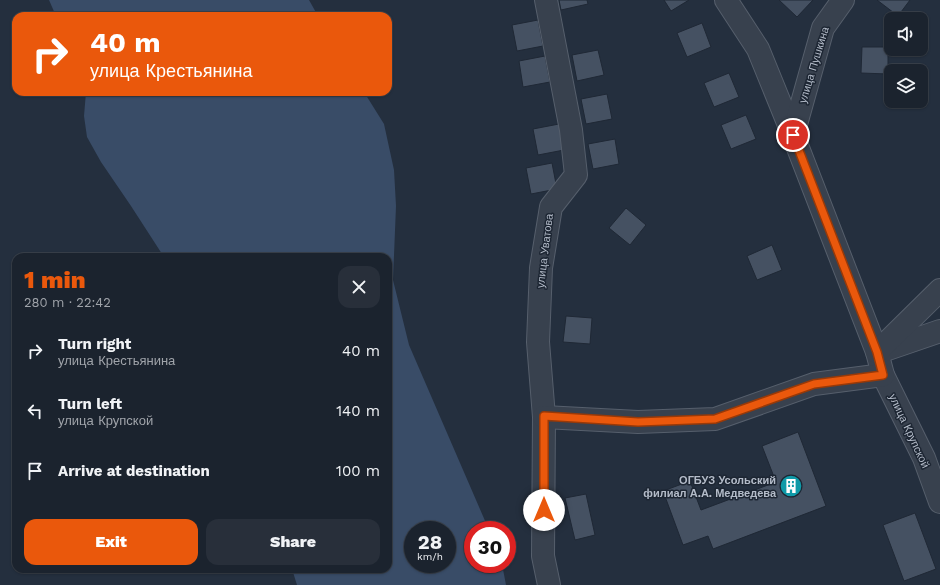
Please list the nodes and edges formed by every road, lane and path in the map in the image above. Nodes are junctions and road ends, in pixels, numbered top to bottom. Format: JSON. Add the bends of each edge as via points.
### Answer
{"nodes":[{"id":1,"x":546,"y":0,"type":"edge"},
{"id":2,"x":726,"y":0,"type":"edge"},
{"id":3,"x":843,"y":0,"type":"edge"},
{"id":4,"x":793,"y":135,"type":"junction"},
{"id":5,"x":940,"y":290,"type":"edge"},
{"id":6,"x":940,"y":330,"type":"edge"},
{"id":7,"x":877,"y":352,"type":"junction"},
{"id":8,"x":883,"y":375,"type":"junction"},
{"id":9,"x":544,"y":416,"type":"junction"},
{"id":10,"x":932,"y":454,"type":"edge"},
{"id":11,"x":940,"y":502,"type":"edge"},
{"id":12,"x":549,"y":585,"type":"edge"}],
"edges":[{"from":1,"to":9,"type":"street","name":"улица Уватова","via":[[571,130],[576,175],[551,208],[541,268],[538,342]]},
{"from":2,"to":4,"type":"street","name":"улица Крупской","via":[[758,49]]},
{"from":3,"to":4,"type":"street","name":"улица Пушкина","via":[[823,28]]},
{"from":4,"to":7,"type":"street","name":"улица Крупской"},
{"from":5,"to":7,"type":"street"},
{"from":6,"to":7,"type":"street"},
{"from":7,"to":8,"type":"street","name":"улица Крупской"},
{"from":8,"to":9,"type":"street","via":[[814,384],[715,419],[638,422]]},
{"from":8,"to":10,"type":"street","name":"улица Крупской"},
{"from":9,"to":12,"type":"street","name":"улица Уватова","via":[[543,556]]},
{"from":10,"to":11,"type":"street","name":"улица Крупской"}]}
